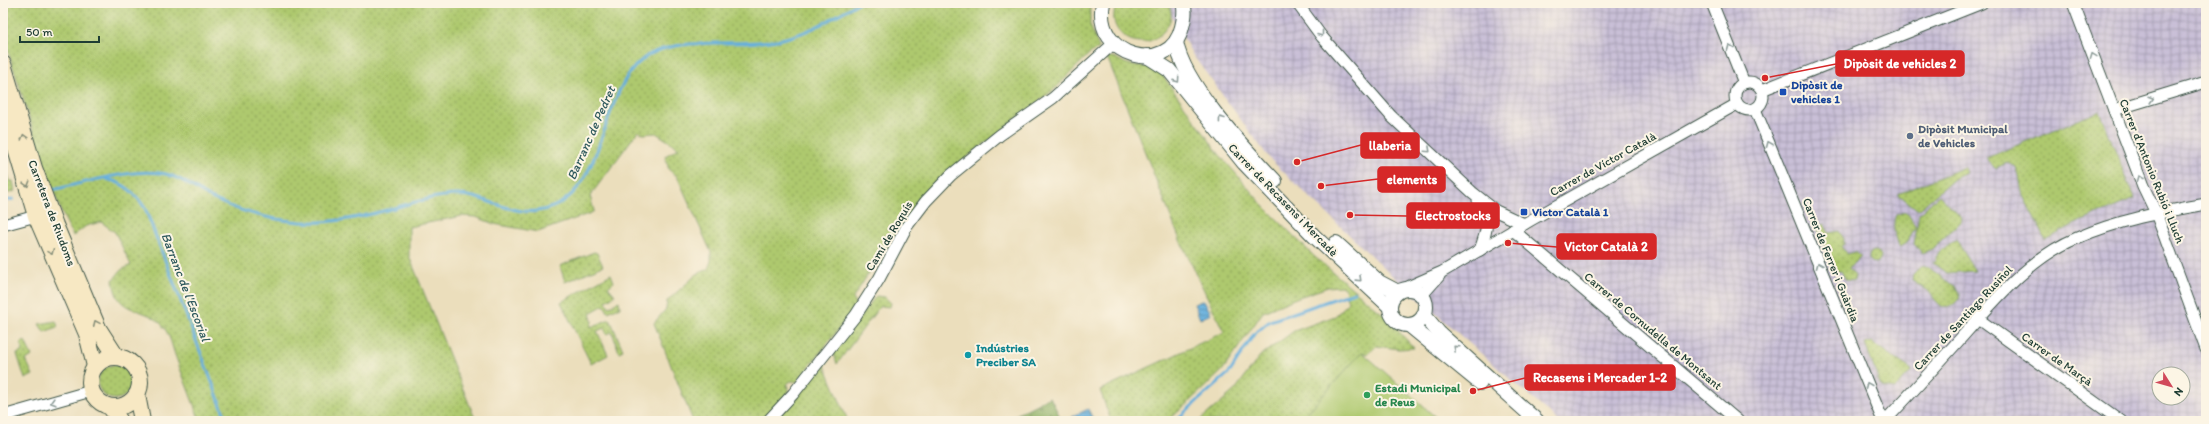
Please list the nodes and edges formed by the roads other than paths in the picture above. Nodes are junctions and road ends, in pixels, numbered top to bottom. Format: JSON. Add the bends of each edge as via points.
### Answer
{"nodes":[{"id":1,"x":1103,"y":3,"type":"edge"},
{"id":2,"x":1297,"y":3,"type":"edge"},
{"id":3,"x":1712,"y":3,"type":"edge"},
{"id":4,"x":1982,"y":3,"type":"edge"},
{"id":5,"x":2072,"y":3,"type":"edge"},
{"id":6,"x":1184,"y":5,"type":"edge"},
{"id":7,"x":1176,"y":42,"type":"junction"},
{"id":8,"x":1113,"y":44,"type":"junction"},
{"id":9,"x":1147,"y":56,"type":"junction"},
{"id":10,"x":3,"y":64,"type":"edge"},
{"id":11,"x":2206,"y":82,"type":"edge"},
{"id":12,"x":1744,"y":83,"type":"junction"},
{"id":13,"x":1762,"y":90,"type":"junction"},
{"id":14,"x":1737,"y":104,"type":"junction"},
{"id":15,"x":3,"y":106,"type":"edge"},
{"id":16,"x":1755,"y":109,"type":"junction"},
{"id":17,"x":2114,"y":110,"type":"junction"},
{"id":18,"x":1472,"y":192,"type":"junction"},
{"id":19,"x":2206,"y":204,"type":"edge"},
{"id":20,"x":2156,"y":213,"type":"junction"},
{"id":21,"x":36,"y":216,"type":"junction"},
{"id":22,"x":1524,"y":224,"type":"junction"},
{"id":23,"x":3,"y":225,"type":"edge"},
{"id":24,"x":1513,"y":230,"type":"junction"},
{"id":25,"x":1480,"y":250,"type":"junction"},
{"id":26,"x":1442,"y":272,"type":"junction"},
{"id":27,"x":1399,"y":291,"type":"junction"},
{"id":28,"x":1422,"y":295,"type":"junction"},
{"id":29,"x":1390,"y":307,"type":"junction"},
{"id":30,"x":1424,"y":315,"type":"junction"},
{"id":31,"x":1978,"y":319,"type":"junction"},
{"id":32,"x":1409,"y":325,"type":"junction"},
{"id":33,"x":2206,"y":349,"type":"edge"},
{"id":34,"x":116,"y":356,"type":"junction"},
{"id":35,"x":95,"y":366,"type":"junction"},
{"id":36,"x":91,"y":391,"type":"junction"},
{"id":37,"x":137,"y":395,"type":"junction"},
{"id":38,"x":110,"y":408,"type":"junction"},
{"id":39,"x":3,"y":416,"type":"edge"},
{"id":40,"x":120,"y":421,"type":"edge"},
{"id":41,"x":142,"y":421,"type":"edge"},
{"id":42,"x":768,"y":421,"type":"edge"},
{"id":43,"x":1524,"y":421,"type":"edge"},
{"id":44,"x":1537,"y":421,"type":"edge"},
{"id":45,"x":1738,"y":421,"type":"edge"},
{"id":46,"x":1884,"y":421,"type":"edge"},
{"id":47,"x":2121,"y":421,"type":"edge"}],
"edges":[{"from":1,"to":8,"type":"street","via":[[1102,22]]},
{"from":2,"to":18,"type":"street","one_way":true,"via":[[1322,37],[1391,116]]},
{"from":12,"to":3,"type":"street","one_way":true},
{"from":4,"to":13,"type":"street"},
{"from":17,"to":5,"type":"street","name":"Carrer d'Antonio Rubió i Lluch","one_way":true},
{"from":6,"to":7,"type":"street","via":[[1181,32]]},
{"from":7,"to":9,"type":"street","via":[[1160,53]]},
{"from":27,"to":7,"type":"street","name":"Carrer de Recasens i Mercadè","one_way":true,"via":[[1379,282],[1316,226],[1241,145],[1189,76],[1181,61]]},
{"from":8,"to":9,"type":"street","via":[[1128,54]]},
{"from":8,"to":42,"type":"street","name":"Camí de Roquís","via":[[1053,98],[1000,135],[951,175],[926,201],[907,226],[879,279],[856,315]]},
{"from":9,"to":29,"type":"street","name":"Carrer de Recasens i Mercadè","one_way":true,"via":[[1169,70],[1244,163],[1314,236]]},
{"from":34,"to":10,"type":"main road","name":"Carretera de Riudoms","one_way":true,"via":[[98,328],[55,226],[34,168]]},
{"from":17,"to":11,"type":"street","one_way":true},
{"from":12,"to":13,"type":"street","via":[[1754,83]]},
{"from":12,"to":14,"type":"street","via":[[1736,92]]},
{"from":13,"to":16,"type":"street","via":[[1763,100]]},
{"from":14,"to":16,"type":"street","via":[[1743,109]]},
{"from":14,"to":22,"type":"street","name":"Carrer de Víctor Català"},
{"from":15,"to":21,"type":"main road","name":"Carretera de Riudoms","one_way":true},
{"from":46,"to":16,"type":"street","name":"Carrer de Ferrer i Guàrdia","one_way":true},
{"from":20,"to":17,"type":"street","name":"Carrer d'Antonio Rubió i Lluch","one_way":true},
{"from":18,"to":22,"type":"street","via":[[1496,211]]},
{"from":18,"to":25,"type":"street","via":[[1487,215],[1487,230]]},
{"from":19,"to":20,"type":"street","name":"Carrer de Santiago Rusiñol"},
{"from":20,"to":31,"type":"street","name":"Carrer de Santiago Rusiñol","via":[[2076,238],[2032,265],[2003,291]]},
{"from":20,"to":33,"type":"street","name":"Carrer d'Antonio Rubió i Lluch"},
{"from":21,"to":23,"type":"street"},
{"from":21,"to":35,"type":"main road","name":"Carretera de Riudoms","one_way":true,"via":[[87,334]]},
{"from":22,"to":24,"type":"street","name":"Carrer de Víctor Català"},
{"from":24,"to":25,"type":"street","name":"Carrer de Víctor Català"},
{"from":24,"to":45,"type":"street","name":"Carrer de Cornudella de Montsant"},
{"from":25,"to":26,"type":"street","name":"Carrer de Víctor Català"},
{"from":26,"to":27,"type":"street","name":"Carrer de Víctor Català"},
{"from":26,"to":28,"type":"street","name":"Carrer de Víctor Català"},
{"from":27,"to":28,"type":"street","via":[[1412,289]]},
{"from":27,"to":29,"type":"street","via":[[1392,299]]},
{"from":28,"to":30,"type":"street","via":[[1426,303]]},
{"from":29,"to":32,"type":"street","via":[[1395,319]]},
{"from":30,"to":32,"type":"street","via":[[1416,323]]},
{"from":44,"to":30,"type":"street","one_way":true,"via":[[1439,333]]},
{"from":31,"to":46,"type":"street","name":"Carrer de Santiago Rusiñol"},
{"from":31,"to":47,"type":"street","name":"Carrer de Marçà"},
{"from":32,"to":43,"type":"street"},
{"from":34,"to":35,"type":"main road","via":[[106,358]]},
{"from":34,"to":37,"type":"main road","via":[[126,359],[139,371],[141,380]]},
{"from":35,"to":36,"type":"main road","via":[[90,380]]},
{"from":36,"to":38,"type":"main road","via":[[95,398]]},
{"from":36,"to":39,"type":"street","one_way":true},
{"from":37,"to":38,"type":"main road","via":[[128,404]]},
{"from":37,"to":41,"type":"main road"},
{"from":38,"to":40,"type":"main road"}]}
